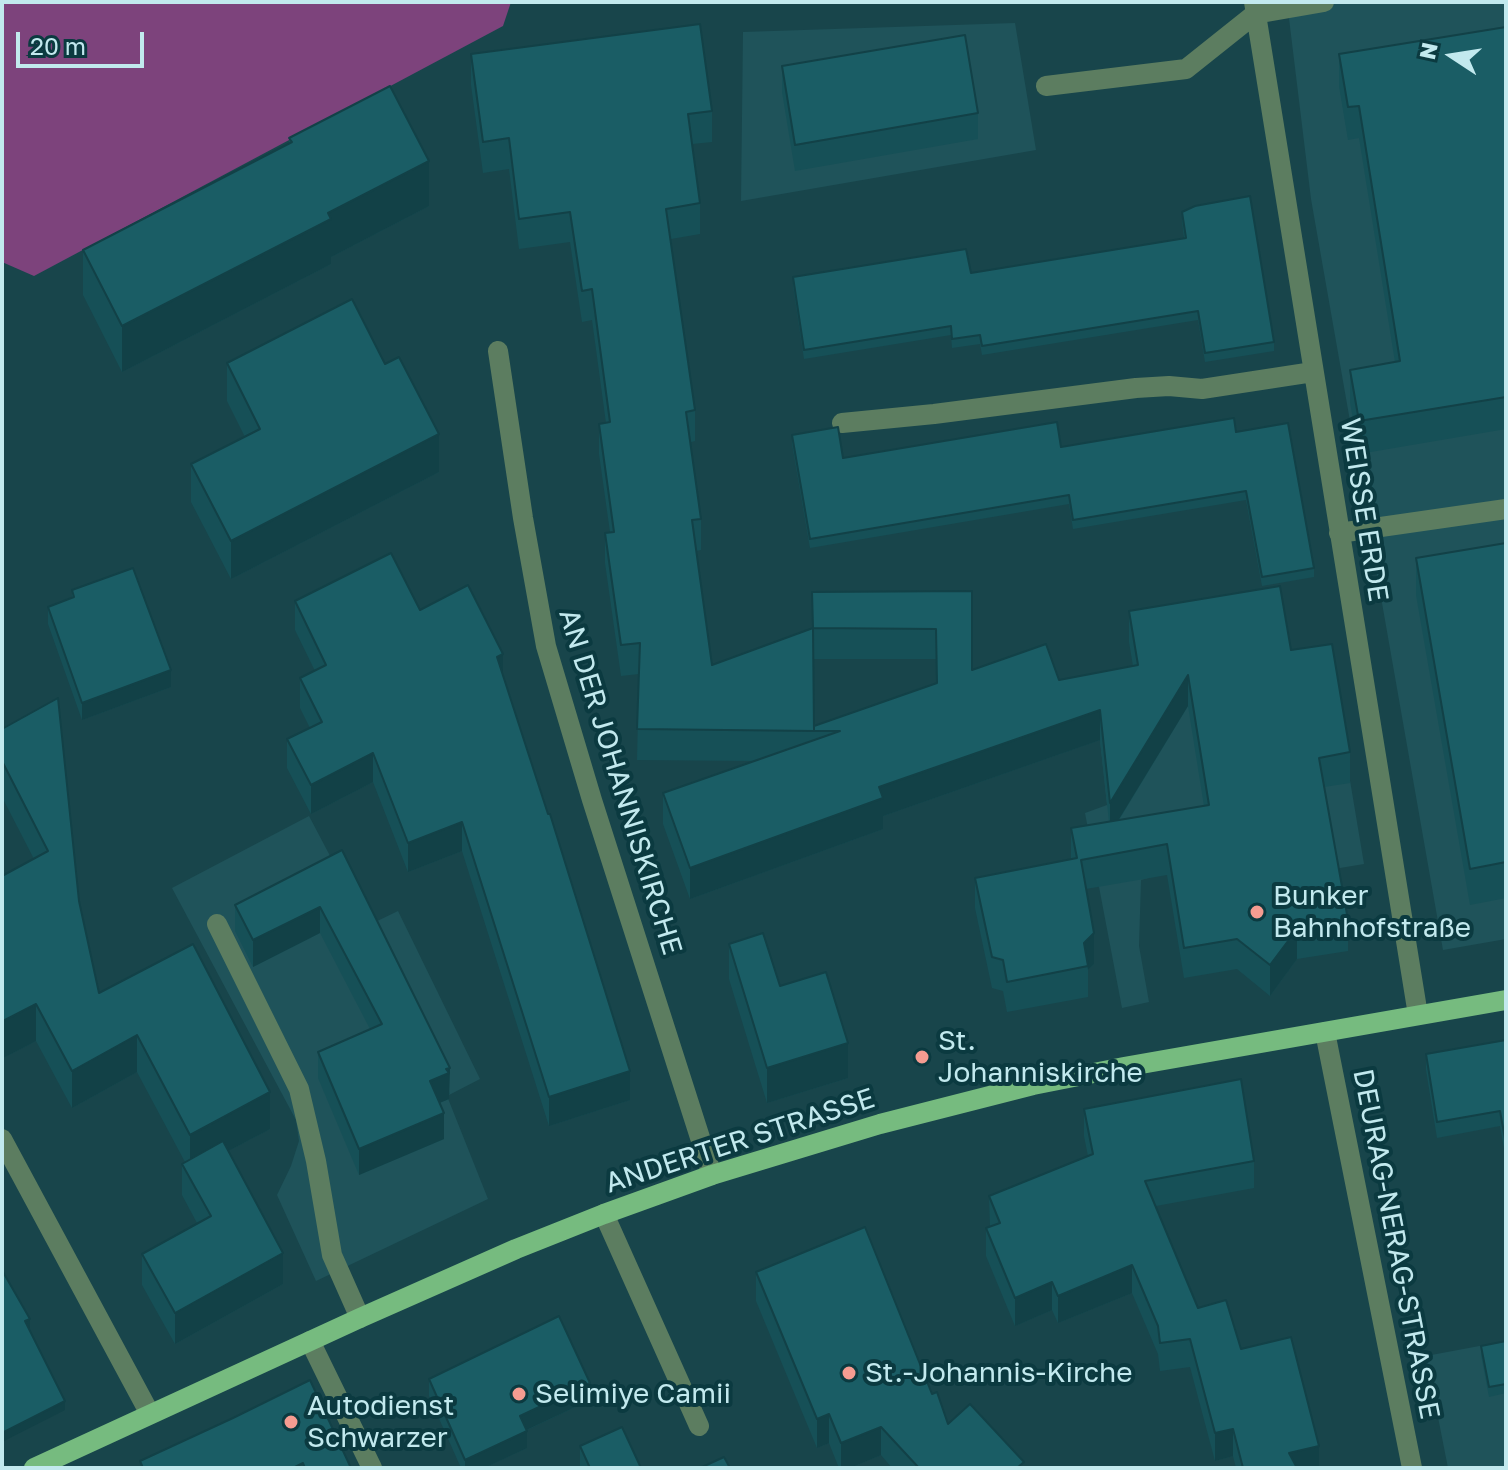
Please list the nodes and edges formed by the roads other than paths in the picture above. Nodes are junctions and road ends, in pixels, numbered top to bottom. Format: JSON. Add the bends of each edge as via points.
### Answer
{"nodes":[{"id":1,"x":1324,"y":2,"type":"edge"},
{"id":2,"x":1255,"y":8,"type":"edge"},
{"id":3,"x":1046,"y":86,"type":"dead end"},
{"id":4,"x":498,"y":351,"type":"dead end"},
{"id":5,"x":1313,"y":372,"type":"junction"},
{"id":6,"x":842,"y":423,"type":"dead end"},
{"id":7,"x":1506,"y":509,"type":"edge"},
{"id":8,"x":1339,"y":533,"type":"junction"},
{"id":9,"x":217,"y":924,"type":"dead end"},
{"id":10,"x":1506,"y":1000,"type":"edge"},
{"id":11,"x":1418,"y":1015,"type":"junction"},
{"id":12,"x":1325,"y":1032,"type":"junction"},
{"id":13,"x":2,"y":1139,"type":"edge"},
{"id":14,"x":712,"y":1175,"type":"junction"},
{"id":15,"x":604,"y":1214,"type":"junction"},
{"id":16,"x":360,"y":1318,"type":"junction"},
{"id":17,"x":310,"y":1341,"type":"junction"},
{"id":18,"x":150,"y":1414,"type":"junction"},
{"id":19,"x":699,"y":1426,"type":"dead end"},
{"id":20,"x":34,"y":1468,"type":"edge"},
{"id":21,"x":372,"y":1468,"type":"edge"},
{"id":22,"x":1412,"y":1468,"type":"edge"}],
"edges":[{"from":1,"to":2,"type":"street"},
{"from":2,"to":3,"type":"street","via":[[1186,69]]},
{"from":2,"to":5,"type":"street","name":"WEISSE ERDE"},
{"from":4,"to":14,"type":"street","name":"AN DER JOHANNISKIRCHE","via":[[546,646]]},
{"from":5,"to":6,"type":"street","via":[[1202,389],[1136,388]]},
{"from":5,"to":8,"type":"street","name":"WEISSE ERDE"},
{"from":7,"to":8,"type":"street"},
{"from":8,"to":11,"type":"street","name":"WEISSE ERDE"},
{"from":9,"to":16,"type":"street","via":[[299,1089],[332,1255]]},
{"from":10,"to":11,"type":"main road","name":"ANDERTER STRASSE"},
{"from":11,"to":12,"type":"main road","name":"ANDERTER STRASSE"},
{"from":12,"to":14,"type":"main road","name":"ANDERTER STRASSE","via":[[1033,1085]]},
{"from":12,"to":22,"type":"street","name":"DEURAG-NERAG-STRASSE"},
{"from":13,"to":18,"type":"street"},
{"from":14,"to":15,"type":"main road","name":"ANDERTER STRASSE"},
{"from":15,"to":16,"type":"main road","name":"ANDERTER STRASSE"},
{"from":15,"to":19,"type":"street"},
{"from":16,"to":17,"type":"main road","name":"ANDERTER STRASSE"},
{"from":17,"to":18,"type":"main road","name":"ANDERTER STRASSE"},
{"from":17,"to":21,"type":"street"},
{"from":18,"to":20,"type":"main road","name":"ANDERTER STRASSE"}]}
